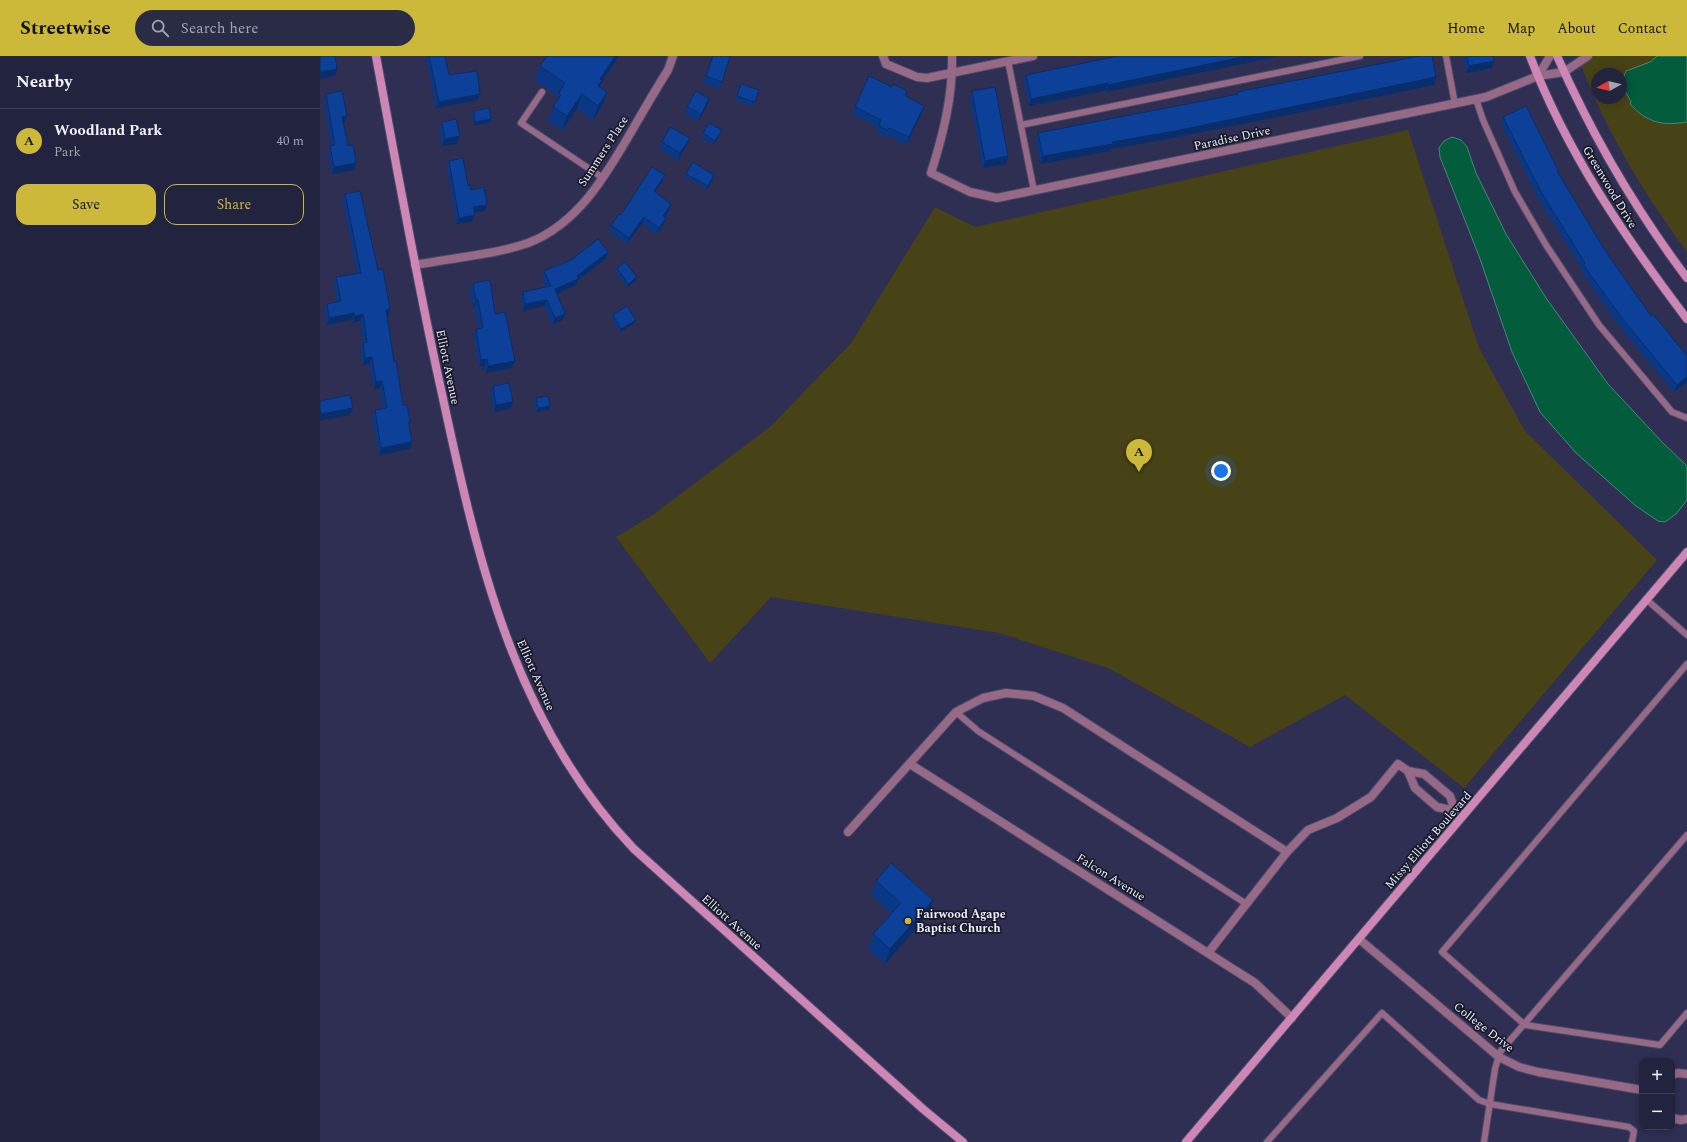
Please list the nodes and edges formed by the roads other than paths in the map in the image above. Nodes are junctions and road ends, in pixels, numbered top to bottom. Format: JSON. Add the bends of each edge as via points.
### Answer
{"nodes":[{"id":1,"x":376,"y":56,"type":"edge"},
{"id":2,"x":673,"y":56,"type":"edge"},
{"id":3,"x":883,"y":56,"type":"edge"},
{"id":4,"x":952,"y":56,"type":"edge"},
{"id":5,"x":1032,"y":56,"type":"edge"},
{"id":6,"x":1360,"y":56,"type":"edge"},
{"id":7,"x":1446,"y":56,"type":"edge"},
{"id":8,"x":1530,"y":56,"type":"edge"},
{"id":9,"x":1550,"y":56,"type":"edge"},
{"id":10,"x":1557,"y":56,"type":"edge"},
{"id":11,"x":1588,"y":56,"type":"edge"},
{"id":12,"x":1008,"y":61,"type":"junction"},
{"id":13,"x":953,"y":72,"type":"junction"},
{"id":14,"x":1564,"y":72,"type":"junction"},
{"id":15,"x":1538,"y":76,"type":"junction"},
{"id":16,"x":542,"y":92,"type":"dead end"},
{"id":17,"x":1476,"y":99,"type":"junction"},
{"id":18,"x":1455,"y":104,"type":"junction"},
{"id":19,"x":1021,"y":125,"type":"junction"},
{"id":20,"x":603,"y":178,"type":"junction"},
{"id":21,"x":1034,"y":191,"type":"junction"},
{"id":22,"x":415,"y":265,"type":"junction"},
{"id":23,"x":1687,"y":278,"type":"edge"},
{"id":24,"x":1687,"y":320,"type":"edge"},
{"id":25,"x":1687,"y":418,"type":"edge"},
{"id":26,"x":1687,"y":552,"type":"edge"},
{"id":27,"x":1647,"y":600,"type":"junction"},
{"id":28,"x":1687,"y":635,"type":"edge"},
{"id":29,"x":1687,"y":664,"type":"edge"},
{"id":30,"x":956,"y":712,"type":"junction"},
{"id":31,"x":910,"y":764,"type":"junction"},
{"id":32,"x":1408,"y":772,"type":"junction"},
{"id":33,"x":1455,"y":811,"type":"junction"},
{"id":34,"x":1463,"y":818,"type":"junction"},
{"id":35,"x":848,"y":832,"type":"dead end"},
{"id":36,"x":1687,"y":835,"type":"edge"},
{"id":37,"x":1287,"y":852,"type":"junction"},
{"id":38,"x":1246,"y":903,"type":"junction"},
{"id":39,"x":1359,"y":939,"type":"junction"},
{"id":40,"x":1208,"y":953,"type":"junction"},
{"id":41,"x":1687,"y":1013,"type":"edge"},
{"id":42,"x":1292,"y":1018,"type":"junction"},
{"id":43,"x":1525,"y":1025,"type":"junction"},
{"id":44,"x":1499,"y":1057,"type":"junction"},
{"id":45,"x":1675,"y":1074,"type":"edge"},
{"id":46,"x":1687,"y":1074,"type":"edge"},
{"id":47,"x":1639,"y":1089,"type":"edge"},
{"id":48,"x":1490,"y":1104,"type":"junction"},
{"id":49,"x":1675,"y":1119,"type":"edge"},
{"id":50,"x":1687,"y":1119,"type":"edge"},
{"id":51,"x":963,"y":1142,"type":"edge"},
{"id":52,"x":1186,"y":1142,"type":"edge"},
{"id":53,"x":1267,"y":1142,"type":"edge"},
{"id":54,"x":1484,"y":1142,"type":"edge"},
{"id":55,"x":1632,"y":1142,"type":"edge"}],
"edges":[{"from":1,"to":22,"type":"street","name":"Elliott Avenue"},
{"from":2,"to":20,"type":"street","name":"Summers Place","via":[[668,70]]},
{"from":3,"to":13,"type":"street","via":[[886,64],[917,77],[927,78]]},
{"from":4,"to":13,"type":"street"},
{"from":5,"to":12,"type":"street"},
{"from":6,"to":19,"type":"lane"},
{"from":7,"to":18,"type":"lane"},
{"from":8,"to":15,"type":"street","name":"Greenwood Drive"},
{"from":9,"to":15,"type":"street"},
{"from":10,"to":14,"type":"street","name":"Greenwood Drive"},
{"from":11,"to":14,"type":"street"},
{"from":12,"to":13,"type":"street"},
{"from":12,"to":19,"type":"lane"},
{"from":13,"to":21,"type":"street","name":"Paradise Drive","via":[[941,141],[931,173],[970,192],[997,198]]},
{"from":14,"to":15,"type":"street","name":"Paradise Drive"},
{"from":14,"to":23,"type":"street","name":"Greenwood Drive","via":[[1597,140],[1625,187],[1661,244]]},
{"from":15,"to":17,"type":"street","name":"Paradise Drive"},
{"from":15,"to":24,"type":"street","name":"Greenwood Drive","via":[[1565,134],[1604,204]]},
{"from":16,"to":20,"type":"lane","via":[[521,123]]},
{"from":17,"to":18,"type":"street","name":"Paradise Drive"},
{"from":17,"to":25,"type":"lane","via":[[1515,192],[1594,319],[1672,412]]},
{"from":18,"to":21,"type":"street","name":"Paradise Drive"},
{"from":19,"to":21,"type":"lane"},
{"from":20,"to":22,"type":"street","name":"Summers Place","via":[[571,216],[529,242],[509,249]]},
{"from":22,"to":51,"type":"street","name":"Elliott Avenue","via":[[457,464],[485,576],[526,686],[555,742],[582,786],[634,849]]},
{"from":26,"to":27,"type":"street","name":"Missy Elliott Boulevard"},
{"from":27,"to":28,"type":"lane"},
{"from":27,"to":34,"type":"street","name":"Missy Elliott Boulevard"},
{"from":29,"to":43,"type":"lane","via":[[1442,952]]},
{"from":30,"to":31,"type":"street"},
{"from":30,"to":37,"type":"street","via":[[984,698],[1006,693],[1034,696],[1064,708]]},
{"from":30,"to":38,"type":"lane","via":[[978,731]]},
{"from":31,"to":35,"type":"street"},
{"from":31,"to":40,"type":"street","name":"Falcon Avenue"},
{"from":32,"to":33,"type":"street","via":[[1415,788],[1437,807]]},
{"from":32,"to":33,"type":"street","via":[[1424,774],[1445,791],[1450,796]]},
{"from":32,"to":37,"type":"street","via":[[1398,764],[1371,797],[1337,818],[1308,830]]},
{"from":33,"to":34,"type":"street"},
{"from":34,"to":39,"type":"street","name":"Missy Elliott Boulevard"},
{"from":36,"to":43,"type":"lane"},
{"from":37,"to":38,"type":"street"},
{"from":38,"to":40,"type":"street"},
{"from":39,"to":42,"type":"street","name":"Missy Elliott Boulevard"},
{"from":39,"to":44,"type":"street","name":"College Drive"},
{"from":40,"to":42,"type":"street","name":"Falcon Avenue","via":[[1255,983]]},
{"from":41,"to":43,"type":"lane","via":[[1660,1045]]},
{"from":42,"to":52,"type":"street","name":"Missy Elliott Boulevard"},
{"from":43,"to":44,"type":"lane","via":[[1500,1052]]},
{"from":44,"to":47,"type":"street","name":"College Drive","via":[[1519,1067],[1538,1072]]},
{"from":44,"to":48,"type":"lane"},
{"from":45,"to":46,"type":"street"},
{"from":48,"to":53,"type":"lane","via":[[1479,1100],[1382,1013]]},
{"from":48,"to":54,"type":"lane"},
{"from":48,"to":55,"type":"lane","via":[[1629,1127],[1634,1131]]},
{"from":49,"to":50,"type":"street"}]}
